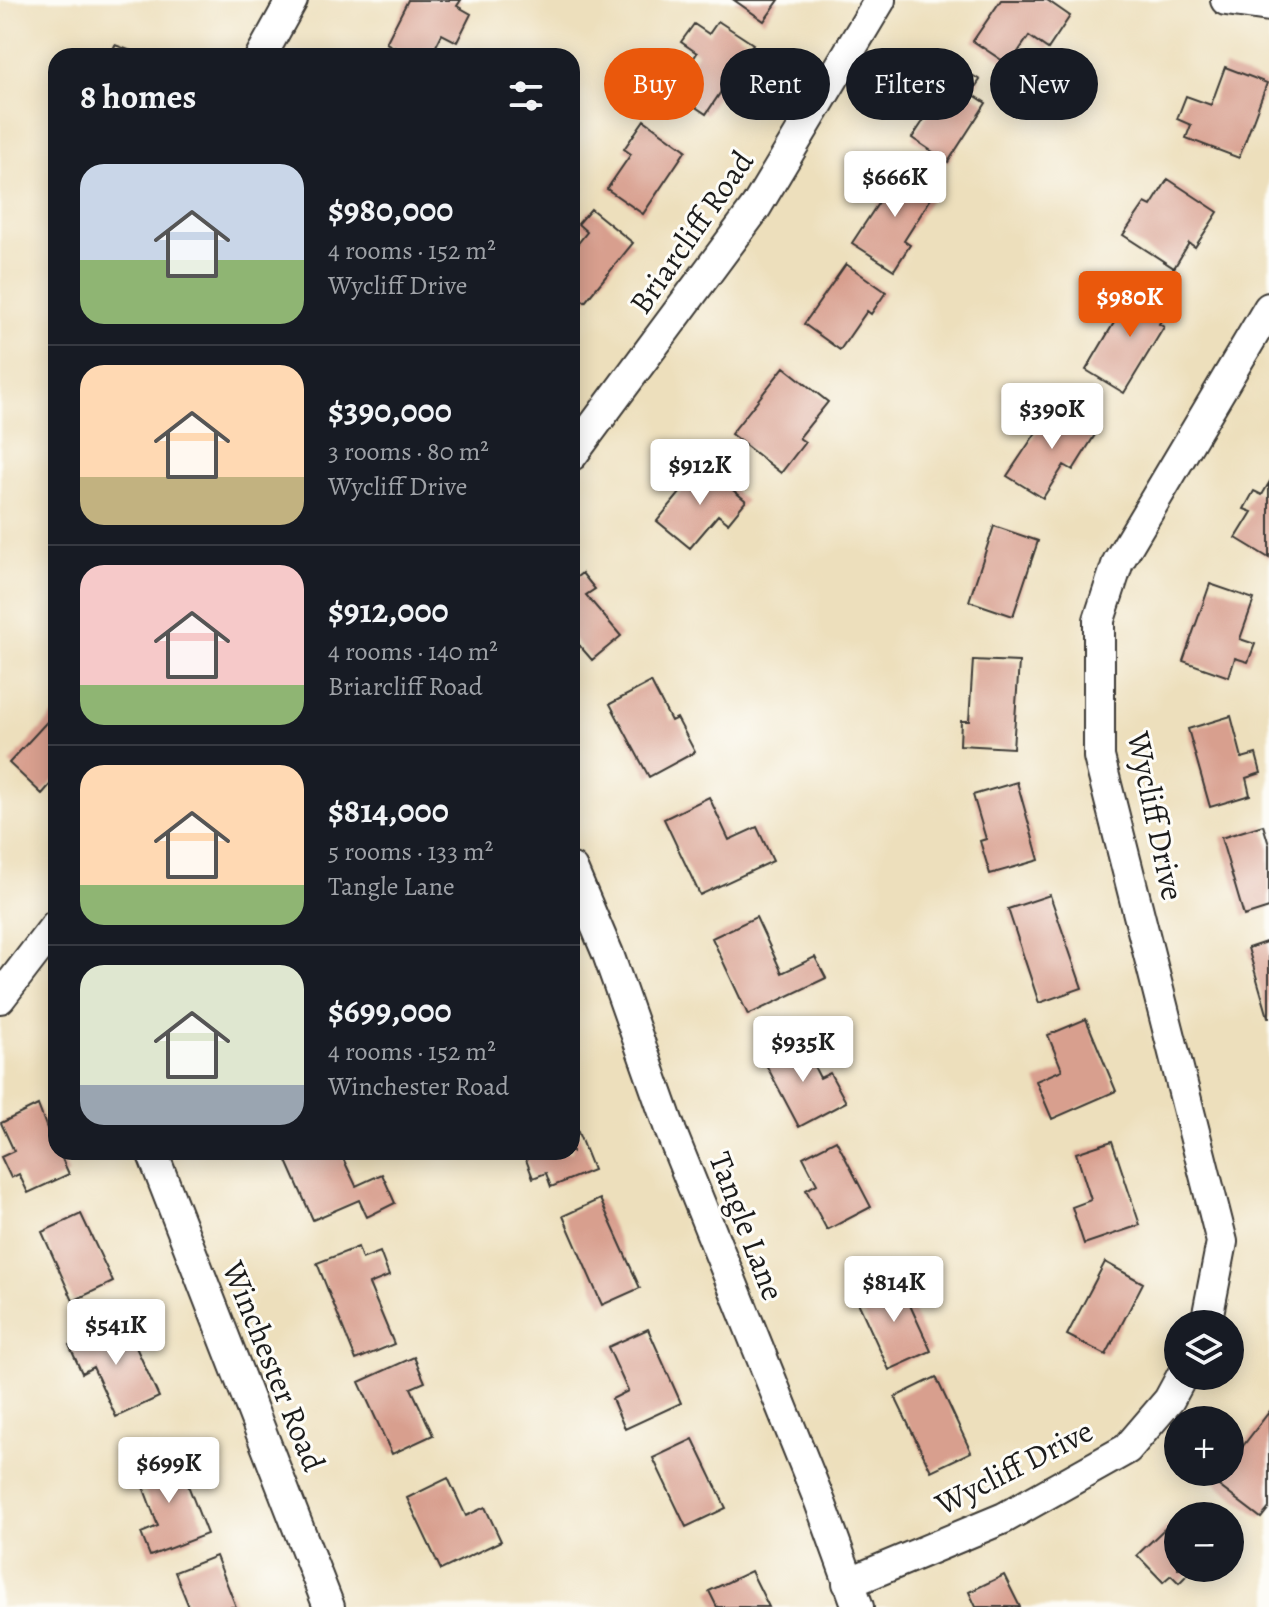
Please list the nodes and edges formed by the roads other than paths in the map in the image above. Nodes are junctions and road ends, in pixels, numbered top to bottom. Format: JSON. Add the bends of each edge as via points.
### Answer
{"nodes":[{"id":1,"x":292,"y":0,"type":"edge"},
{"id":2,"x":880,"y":0,"type":"edge"},
{"id":3,"x":1226,"y":0,"type":"edge"},
{"id":4,"x":1269,"y":6,"type":"edge"},
{"id":5,"x":265,"y":48,"type":"edge"},
{"id":6,"x":1269,"y":308,"type":"edge"},
{"id":7,"x":580,"y":444,"type":"edge"},
{"id":8,"x":580,"y":888,"type":"edge"},
{"id":9,"x":48,"y":935,"type":"edge"},
{"id":10,"x":0,"y":998,"type":"edge"},
{"id":11,"x":155,"y":1160,"type":"edge"},
{"id":12,"x":1209,"y":1310,"type":"edge"},
{"id":13,"x":1174,"y":1390,"type":"edge"},
{"id":14,"x":853,"y":1595,"type":"edge"},
{"id":15,"x":329,"y":1607,"type":"edge"}],
"edges":[{"from":1,"to":5,"type":"street"},
{"from":2,"to":7,"type":"street","name":"Briarcliff Road","via":[[756,207]]},
{"from":3,"to":4,"type":"street"},
{"from":6,"to":12,"type":"street","name":"Wycliff Drive","via":[[1118,562],[1099,620],[1099,757],[1222,1242]]},
{"from":8,"to":14,"type":"street","name":"Tangle Lane"},
{"from":9,"to":10,"type":"street"},
{"from":11,"to":15,"type":"street","name":"Winchester Road"},
{"from":13,"to":14,"type":"street","name":"Wycliff Drive","via":[[1127,1449]]}]}
